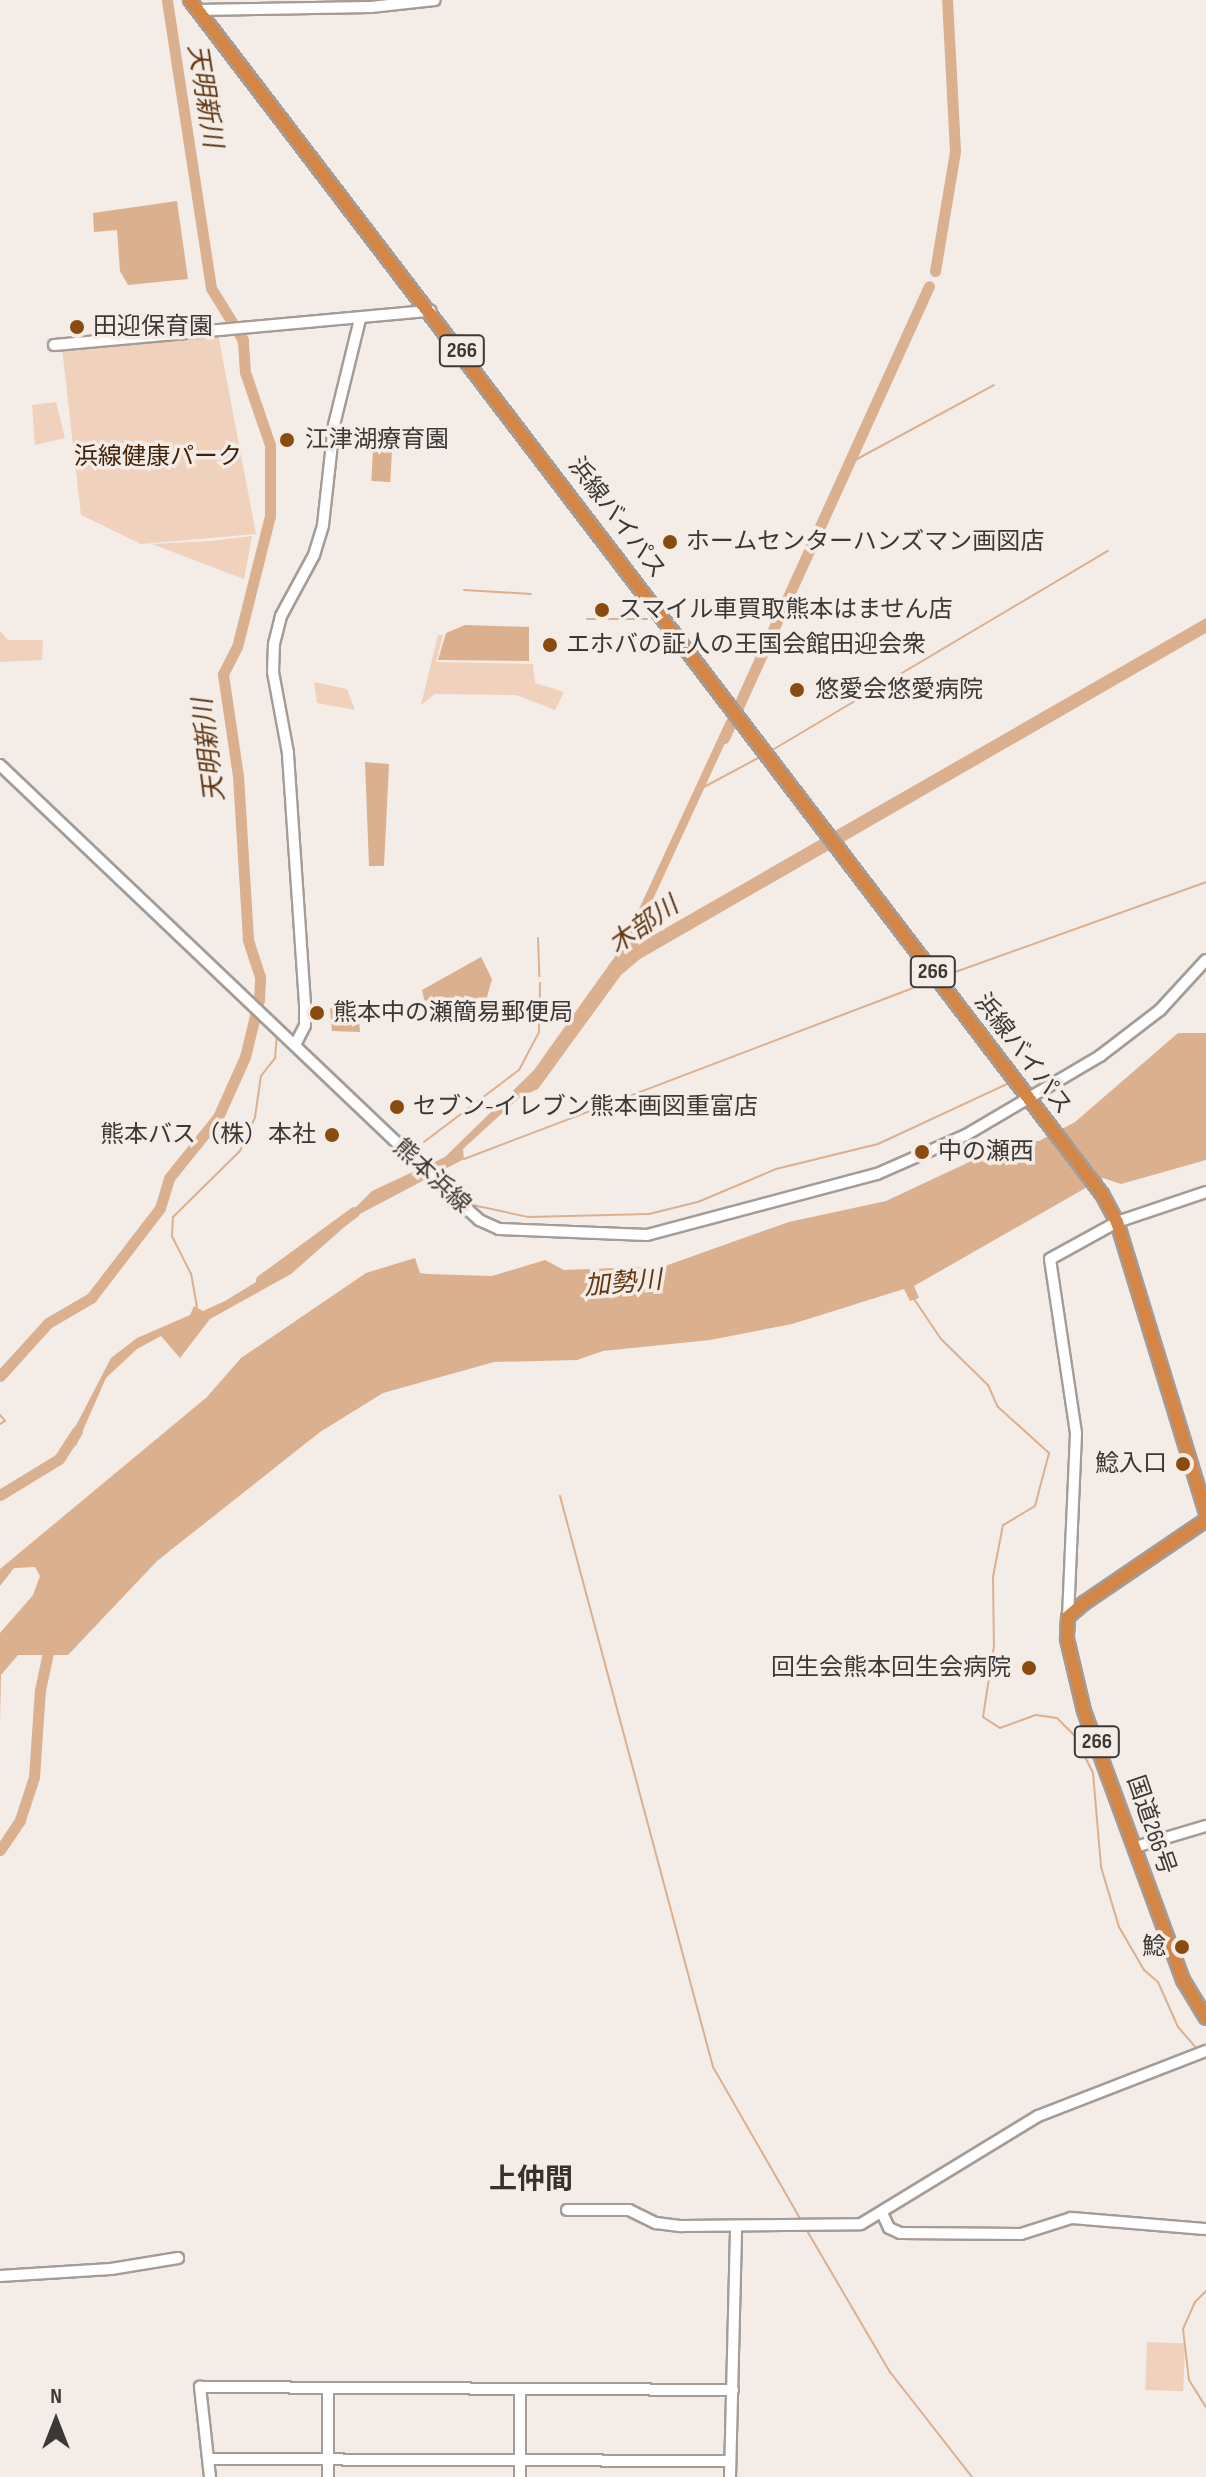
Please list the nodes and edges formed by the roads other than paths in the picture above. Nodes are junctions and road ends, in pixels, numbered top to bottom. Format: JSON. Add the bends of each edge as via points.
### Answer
{"nodes":[{"id":1,"x":435,"y":0,"type":"edge"},
{"id":2,"x":194,"y":5,"type":"edge"},
{"id":3,"x":430,"y":311,"type":"junction"},
{"id":4,"x":360,"y":319,"type":"junction"},
{"id":5,"x":54,"y":345,"type":"dead end"},
{"id":6,"x":0,"y":765,"type":"edge"},
{"id":7,"x":1206,"y":960,"type":"edge"},
{"id":8,"x":296,"y":1043,"type":"junction"},
{"id":9,"x":1031,"y":1100,"type":"junction"},
{"id":10,"x":1206,"y":1192,"type":"edge"},
{"id":11,"x":1120,"y":1228,"type":"junction"},
{"id":12,"x":1156,"y":1340,"type":"junction"},
{"id":13,"x":1206,"y":1490,"type":"edge"},
{"id":14,"x":1206,"y":1517,"type":"edge"},
{"id":15,"x":1068,"y":1617,"type":"junction"},
{"id":16,"x":1206,"y":1826,"type":"edge"},
{"id":17,"x":1135,"y":1847,"type":"junction"},
{"id":18,"x":1206,"y":2018,"type":"edge"},
{"id":19,"x":1206,"y":2051,"type":"edge"},
{"id":20,"x":567,"y":2210,"type":"dead end"},
{"id":21,"x":883,"y":2215,"type":"junction"},
{"id":22,"x":736,"y":2227,"type":"junction"},
{"id":23,"x":1206,"y":2229,"type":"edge"},
{"id":24,"x":178,"y":2258,"type":"dead end"},
{"id":25,"x":0,"y":2276,"type":"edge"},
{"id":26,"x":328,"y":2388,"type":"junction"},
{"id":27,"x":520,"y":2389,"type":"junction"},
{"id":28,"x":733,"y":2390,"type":"junction"},
{"id":29,"x":210,"y":2459,"type":"junction"},
{"id":30,"x":328,"y":2460,"type":"junction"},
{"id":31,"x":520,"y":2460,"type":"junction"},
{"id":32,"x":730,"y":2461,"type":"junction"},
{"id":33,"x":210,"y":2477,"type":"edge"},
{"id":34,"x":328,"y":2477,"type":"edge"},
{"id":35,"x":520,"y":2477,"type":"edge"},
{"id":36,"x":730,"y":2477,"type":"edge"}],
"edges":[{"from":1,"to":2,"type":"street","via":[[371,7]]},
{"from":2,"to":3,"type":"highway","name":"浜線バイパス","number":"266"},
{"from":3,"to":4,"type":"street"},
{"from":3,"to":9,"type":"highway","name":"浜線バイパス","number":"266"},
{"from":4,"to":5,"type":"street"},
{"from":4,"to":8,"type":"street","via":[[334,425],[323,525],[314,555],[281,616],[274,644],[305,1004],[305,1025]]},
{"from":6,"to":8,"type":"street","name":"熊本浜線"},
{"from":7,"to":9,"type":"street","name":"熊本浜線","via":[[1145,1023]]},
{"from":8,"to":9,"type":"street","name":"熊本浜線","via":[[479,1220],[499,1229],[647,1235],[877,1174]]},
{"from":9,"to":11,"type":"highway","name":"浜線バイパス","number":"266"},
{"from":10,"to":11,"type":"street"},
{"from":11,"to":12,"type":"highway","name":"浜線バイパス","number":"266"},
{"from":11,"to":15,"type":"street","via":[[1057,1253],[1049,1264],[1076,1433]]},
{"from":12,"to":13,"type":"highway","name":"浜線バイパス","number":"266"},
{"from":12,"to":14,"type":"highway","name":"浜線バイパス","number":"266"},
{"from":14,"to":15,"type":"highway","number":"266"},
{"from":15,"to":17,"type":"highway","name":"国道266号","number":"266","via":[[1070,1666]]},
{"from":16,"to":17,"type":"street"},
{"from":17,"to":18,"type":"highway","name":"国道266号","number":"266","via":[[1183,1980]]},
{"from":19,"to":21,"type":"street","via":[[1021,2125]]},
{"from":20,"to":22,"type":"street","via":[[629,2210],[656,2223]]},
{"from":21,"to":22,"type":"street","via":[[838,2227]]},
{"from":21,"to":23,"type":"street","via":[[889,2228],[900,2233],[1021,2234],[1071,2218]]},
{"from":22,"to":28,"type":"street"},
{"from":24,"to":25,"type":"street","via":[[111,2269]]},
{"from":26,"to":27,"type":"street"},
{"from":26,"to":29,"type":"street","via":[[200,2387]]},
{"from":26,"to":30,"type":"street"},
{"from":27,"to":28,"type":"street"},
{"from":27,"to":31,"type":"street"},
{"from":28,"to":32,"type":"street"},
{"from":29,"to":30,"type":"street"},
{"from":29,"to":33,"type":"street"},
{"from":30,"to":31,"type":"street"},
{"from":30,"to":34,"type":"street"},
{"from":31,"to":32,"type":"street"},
{"from":31,"to":35,"type":"street"},
{"from":32,"to":36,"type":"street"}]}
